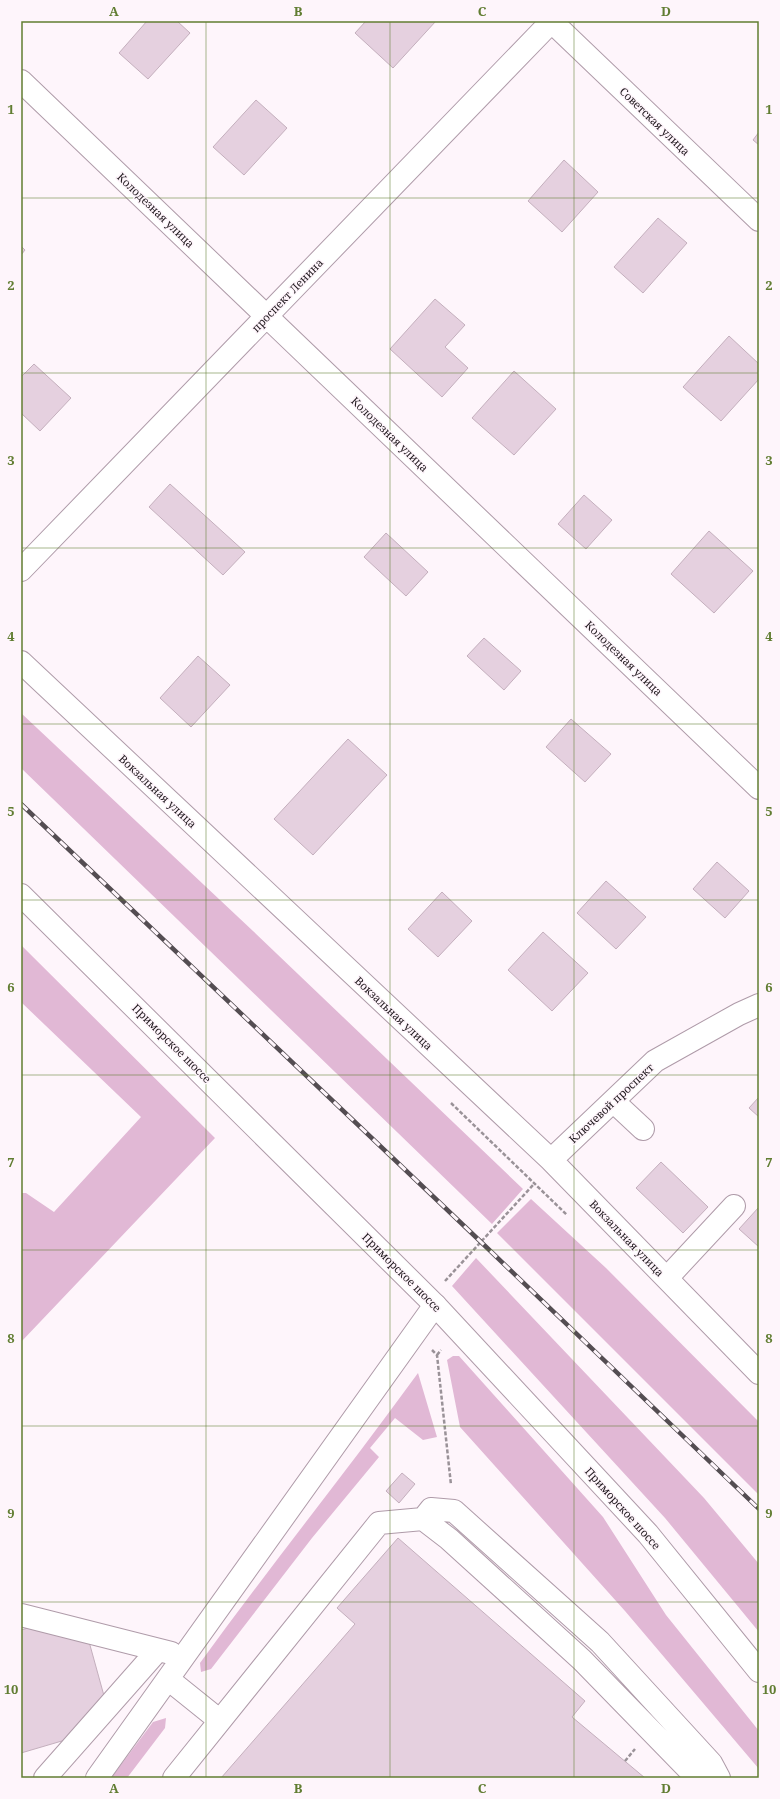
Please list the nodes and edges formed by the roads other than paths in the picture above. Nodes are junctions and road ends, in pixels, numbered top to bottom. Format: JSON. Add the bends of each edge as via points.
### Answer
{"nodes":[{"id":1,"x":552,"y":21,"type":"edge"},
{"id":2,"x":21,"y":81,"type":"edge"},
{"id":3,"x":759,"y":220,"type":"edge"},
{"id":4,"x":266,"y":316,"type":"junction"},
{"id":5,"x":21,"y":570,"type":"edge"},
{"id":6,"x":21,"y":662,"type":"edge"},
{"id":7,"x":759,"y":788,"type":"edge"},
{"id":8,"x":21,"y":895,"type":"edge"},
{"id":9,"x":759,"y":1005,"type":"edge"},
{"id":10,"x":613,"y":1101,"type":"junction"},
{"id":11,"x":643,"y":1129,"type":"dead end"},
{"id":12,"x":551,"y":1160,"type":"junction"},
{"id":13,"x":734,"y":1206,"type":"dead end"},
{"id":14,"x":667,"y":1278,"type":"junction"},
{"id":15,"x":435,"y":1305,"type":"junction"},
{"id":16,"x":759,"y":1373,"type":"edge"},
{"id":17,"x":423,"y":1519,"type":"junction"},
{"id":18,"x":21,"y":1614,"type":"edge"},
{"id":19,"x":158,"y":1650,"type":"junction"},
{"id":20,"x":184,"y":1657,"type":"junction"},
{"id":21,"x":759,"y":1671,"type":"edge"},
{"id":22,"x":168,"y":1679,"type":"junction"},
{"id":23,"x":219,"y":1720,"type":"junction"},
{"id":24,"x":45,"y":1778,"type":"edge"},
{"id":25,"x":97,"y":1778,"type":"edge"},
{"id":26,"x":174,"y":1778,"type":"edge"},
{"id":27,"x":697,"y":1778,"type":"edge"},
{"id":28,"x":719,"y":1778,"type":"edge"}],
"edges":[{"from":1,"to":3,"type":"street","name":"Советская улица"},
{"from":1,"to":4,"type":"street","name":"проспект Ленина"},
{"from":2,"to":4,"type":"street","name":"Колодезная улица"},
{"from":4,"to":5,"type":"street","name":"проспект Ленина"},
{"from":4,"to":7,"type":"street","name":"Колодезная улица"},
{"from":6,"to":12,"type":"street","name":"Вокзальная улица"},
{"from":8,"to":15,"type":"street","name":"Приморское шоссе"},
{"from":9,"to":10,"type":"street","name":"Ключевой проспект","via":[[655,1061]]},
{"from":10,"to":11,"type":"street"},
{"from":10,"to":12,"type":"street","name":"Ключевой проспект"},
{"from":12,"to":14,"type":"street","name":"Вокзальная улица"},
{"from":13,"to":14,"type":"street"},
{"from":14,"to":16,"type":"street","name":"Вокзальная улица"},
{"from":15,"to":20,"type":"street"},
{"from":15,"to":21,"type":"street","name":"Приморское шоссе","via":[[648,1534]]},
{"from":17,"to":23,"type":"street","via":[[379,1523]]},
{"from":17,"to":27,"type":"street","via":[[582,1660]]},
{"from":17,"to":28,"type":"street","via":[[431,1509],[454,1511],[600,1642],[711,1763]]},
{"from":18,"to":19,"type":"street"},
{"from":19,"to":20,"type":"street"},
{"from":19,"to":24,"type":"street"},
{"from":20,"to":22,"type":"street"},
{"from":22,"to":23,"type":"street"},
{"from":22,"to":25,"type":"street"},
{"from":23,"to":26,"type":"street"}]}
